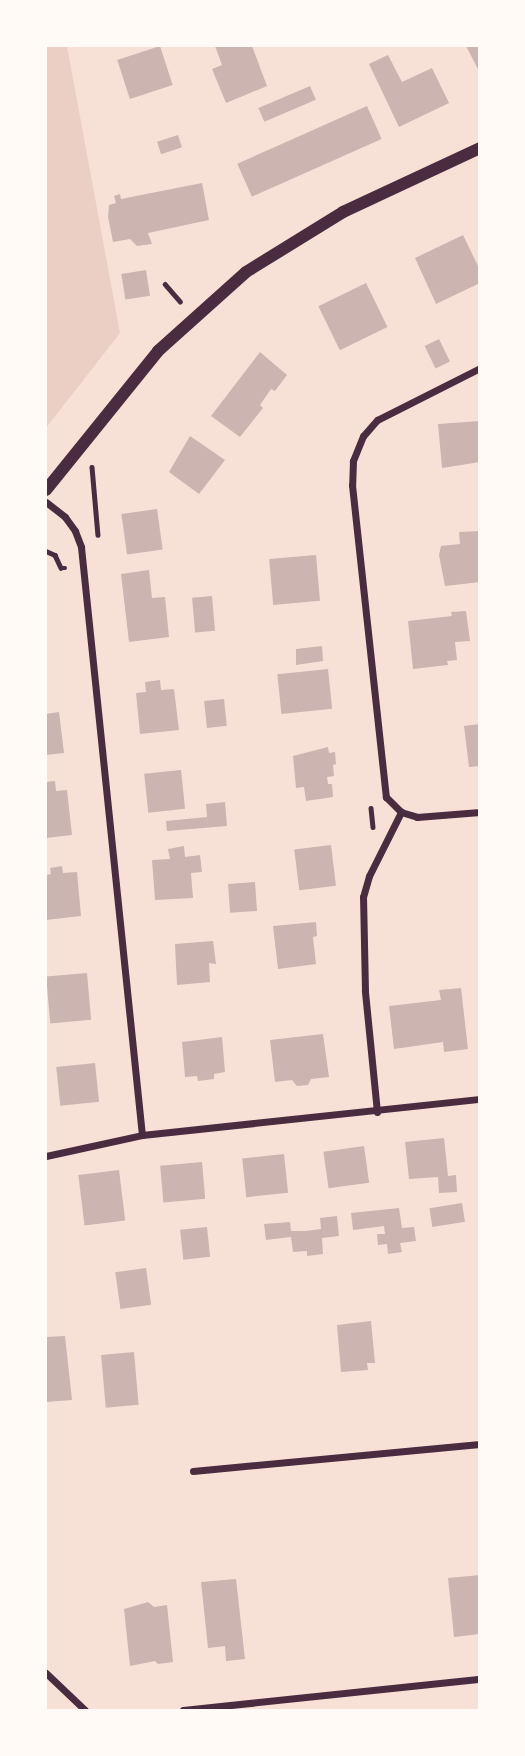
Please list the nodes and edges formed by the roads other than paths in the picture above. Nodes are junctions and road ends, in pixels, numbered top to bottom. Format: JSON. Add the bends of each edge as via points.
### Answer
{"nodes":[{"id":1,"x":480,"y":148,"type":"edge"},
{"id":2,"x":480,"y":368,"type":"edge"},
{"id":3,"x":46,"y":490,"type":"edge"},
{"id":4,"x":46,"y":502,"type":"edge"},
{"id":5,"x":480,"y":811,"type":"edge"},
{"id":6,"x":401,"y":812,"type":"junction"},
{"id":7,"x":480,"y":1099,"type":"edge"},
{"id":8,"x":377,"y":1112,"type":"junction"},
{"id":9,"x":142,"y":1135,"type":"junction"},
{"id":10,"x":46,"y":1156,"type":"edge"},
{"id":11,"x":480,"y":1444,"type":"edge"},
{"id":12,"x":192,"y":1471,"type":"dead end"},
{"id":13,"x":46,"y":1673,"type":"edge"},
{"id":14,"x":480,"y":1679,"type":"edge"},
{"id":15,"x":85,"y":1710,"type":"edge"},
{"id":16,"x":183,"y":1710,"type":"edge"}],
"edges":[{"from":1,"to":3,"type":"street","via":[[343,212],[246,272],[158,351]]},
{"from":2,"to":6,"type":"street","via":[[377,420],[363,436],[354,461],[352,485],[382,777],[386,797]]},
{"from":4,"to":9,"type":"street","via":[[65,517],[80,547]]},
{"from":5,"to":6,"type":"street","via":[[417,817]]},
{"from":6,"to":8,"type":"street","via":[[369,876],[362,910]]},
{"from":7,"to":8,"type":"street"},
{"from":8,"to":9,"type":"street"},
{"from":9,"to":10,"type":"street"},
{"from":11,"to":12,"type":"street"},
{"from":13,"to":15,"type":"street"},
{"from":14,"to":16,"type":"street"}]}
